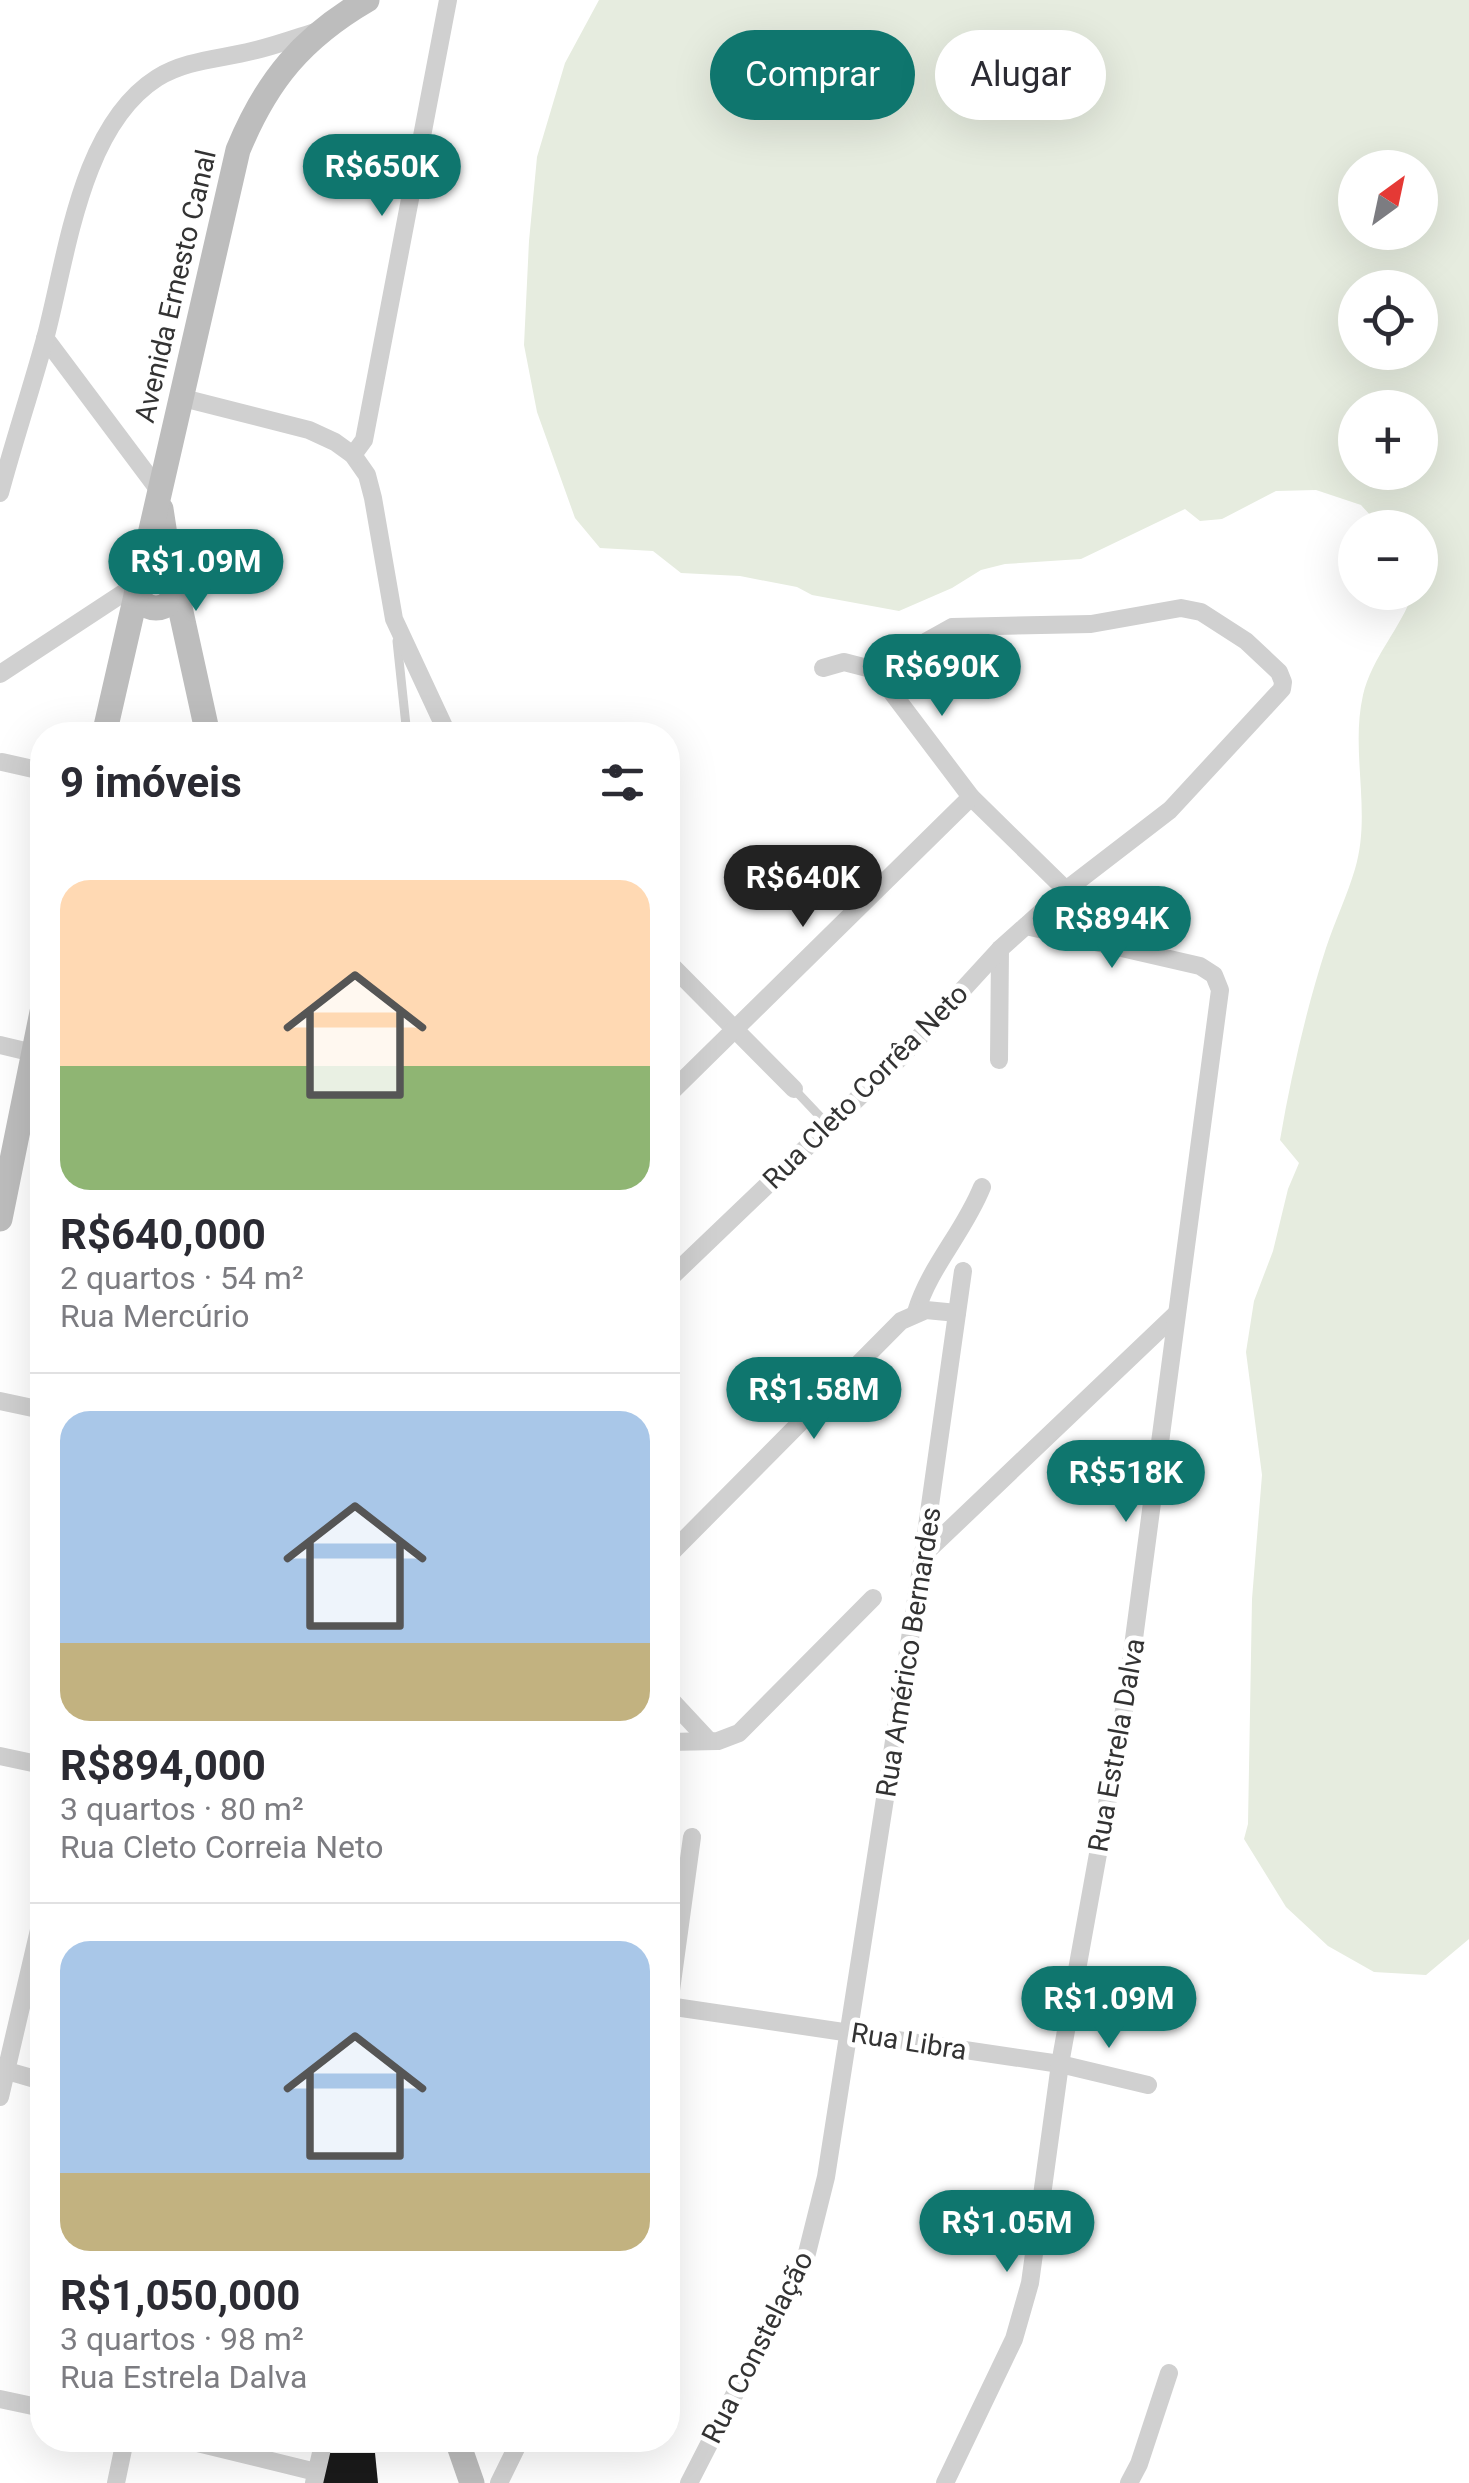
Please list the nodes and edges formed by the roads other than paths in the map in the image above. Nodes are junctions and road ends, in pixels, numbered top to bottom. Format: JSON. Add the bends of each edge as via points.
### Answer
{"nodes":[{"id":1,"x":367,"y":0,"type":"edge"},
{"id":2,"x":448,"y":0,"type":"edge"},
{"id":3,"x":318,"y":31,"type":"junction"},
{"id":4,"x":45,"y":338,"type":"junction"},
{"id":5,"x":179,"y":397,"type":"junction"},
{"id":6,"x":353,"y":455,"type":"junction"},
{"id":7,"x":3,"y":469,"type":"edge"},
{"id":8,"x":160,"y":491,"type":"junction"},
{"id":9,"x":0,"y":493,"type":"edge"},
{"id":10,"x":137,"y":584,"type":"junction"},
{"id":11,"x":163,"y":600,"type":"junction"},
{"id":12,"x":394,"y":619,"type":"junction"},
{"id":13,"x":122,"y":651,"type":"junction"},
{"id":14,"x":823,"y":668,"type":"dead end"},
{"id":15,"x":875,"y":670,"type":"junction"},
{"id":16,"x":0,"y":674,"type":"edge"},
{"id":17,"x":107,"y":722,"type":"edge"},
{"id":18,"x":205,"y":722,"type":"edge"},
{"id":19,"x":406,"y":722,"type":"edge"},
{"id":20,"x":442,"y":722,"type":"edge"},
{"id":21,"x":2,"y":762,"type":"edge"},
{"id":22,"x":30,"y":768,"type":"edge"},
{"id":23,"x":972,"y":798,"type":"junction"},
{"id":24,"x":1066,"y":890,"type":"junction"},
{"id":25,"x":1026,"y":926,"type":"junction"},
{"id":26,"x":1000,"y":949,"type":"junction"},
{"id":27,"x":680,"y":974,"type":"edge"},
{"id":28,"x":736,"y":1030,"type":"junction"},
{"id":29,"x":0,"y":1045,"type":"edge"},
{"id":30,"x":30,"y":1052,"type":"edge"},
{"id":31,"x":999,"y":1060,"type":"dead end"},
{"id":32,"x":680,"y":1084,"type":"edge"},
{"id":33,"x":30,"y":1089,"type":"edge"},
{"id":34,"x":794,"y":1089,"type":"joint"},
{"id":35,"x":828,"y":1125,"type":"junction"},
{"id":36,"x":982,"y":1187,"type":"dead end"},
{"id":37,"x":0,"y":1219,"type":"edge"},
{"id":38,"x":680,"y":1268,"type":"edge"},
{"id":39,"x":963,"y":1271,"type":"dead end"},
{"id":40,"x":916,"y":1312,"type":"junction"},
{"id":41,"x":957,"y":1313,"type":"junction"},
{"id":42,"x":1176,"y":1314,"type":"junction"},
{"id":43,"x":0,"y":1401,"type":"edge"},
{"id":44,"x":30,"y":1407,"type":"edge"},
{"id":45,"x":680,"y":1544,"type":"edge"},
{"id":46,"x":923,"y":1555,"type":"junction"},
{"id":47,"x":873,"y":1598,"type":"dead end"},
{"id":48,"x":680,"y":1710,"type":"edge"},
{"id":49,"x":710,"y":1741,"type":"junction"},
{"id":50,"x":680,"y":1742,"type":"edge"},
{"id":51,"x":0,"y":1756,"type":"edge"},
{"id":52,"x":30,"y":1762,"type":"edge"},
{"id":53,"x":692,"y":1837,"type":"dead end"},
{"id":54,"x":680,"y":1922,"type":"edge"},
{"id":55,"x":30,"y":1963,"type":"edge"},
{"id":56,"x":680,"y":2010,"type":"edge"},
{"id":57,"x":850,"y":2032,"type":"junction"},
{"id":58,"x":1060,"y":2064,"type":"junction"},
{"id":59,"x":2,"y":2069,"type":"edge"},
{"id":60,"x":30,"y":2077,"type":"edge"},
{"id":61,"x":1148,"y":2085,"type":"dead end"},
{"id":62,"x":0,"y":2096,"type":"edge"},
{"id":63,"x":1169,"y":2373,"type":"dead end"},
{"id":64,"x":0,"y":2399,"type":"edge"},
{"id":65,"x":30,"y":2405,"type":"edge"},
{"id":66,"x":122,"y":2452,"type":"edge"},
{"id":67,"x":226,"y":2452,"type":"edge"},
{"id":68,"x":321,"y":2452,"type":"edge"},
{"id":69,"x":461,"y":2452,"type":"edge"},
{"id":70,"x":514,"y":2452,"type":"edge"},
{"id":71,"x":315,"y":2478,"type":"edge"},
{"id":72,"x":116,"y":2483,"type":"edge"},
{"id":73,"x":472,"y":2483,"type":"edge"},
{"id":74,"x":499,"y":2483,"type":"edge"},
{"id":75,"x":689,"y":2483,"type":"edge"},
{"id":76,"x":946,"y":2483,"type":"edge"},
{"id":77,"x":1129,"y":2483,"type":"edge"}],
"edges":[{"from":1,"to":3,"type":"street","name":"Avenida Ernesto Canal"},
{"from":2,"to":6,"type":"street","via":[[364,440]]},
{"from":3,"to":4,"type":"street","via":[[185,64],[124,106],[93,163]]},
{"from":3,"to":5,"type":"street","name":"Avenida Ernesto Canal","via":[[273,82],[238,150]]},
{"from":4,"to":7,"type":"street"},
{"from":4,"to":8,"type":"street"},
{"from":5,"to":6,"type":"street","via":[[309,430]]},
{"from":5,"to":8,"type":"street","name":"Avenida Ernesto Canal"},
{"from":6,"to":12,"type":"street","via":[[373,498]]},
{"from":7,"to":9,"type":"street"},
{"from":8,"to":10,"type":"street","name":"Avenida Ernesto Canal"},
{"from":8,"to":11,"type":"street","name":"Avenida Ernesto Canal"},
{"from":10,"to":11,"type":"street","via":[[140,600]]},
{"from":10,"to":11,"type":"street","via":[[155,569],[170,575]]},
{"from":10,"to":13,"type":"street","name":"Avenida Ernesto Canal"},
{"from":10,"to":16,"type":"street"},
{"from":11,"to":13,"type":"street","name":"Avenida Ernesto Canal","via":[[140,618]]},
{"from":11,"to":18,"type":"street","via":[[186,629]]},
{"from":12,"to":19,"type":"lane"},
{"from":12,"to":20,"type":"street"},
{"from":13,"to":17,"type":"street","name":"Avenida Ernesto Canal"},
{"from":14,"to":15,"type":"street","via":[[844,662]]},
{"from":15,"to":23,"type":"street"},
{"from":15,"to":24,"type":"street","name":"Rua Cleto Corrêa Neto","via":[[952,628],[1091,624],[1180,608],[1201,612],[1246,641],[1279,672],[1282,689],[1170,810]]},
{"from":21,"to":22,"type":"street"},
{"from":23,"to":24,"type":"street"},
{"from":23,"to":28,"type":"street"},
{"from":24,"to":25,"type":"street","name":"Rua Cleto Corrêa Neto"},
{"from":25,"to":26,"type":"street","name":"Rua Cleto Corrêa Neto"},
{"from":25,"to":42,"type":"street","name":"Rua Estrela Dalva","via":[[1200,966],[1220,990]]},
{"from":26,"to":31,"type":"street"},
{"from":26,"to":35,"type":"street","name":"Rua Cleto Corrêa Neto","via":[[901,1058]]},
{"from":27,"to":28,"type":"street"},
{"from":28,"to":32,"type":"street"},
{"from":28,"to":34,"type":"street"},
{"from":29,"to":30,"type":"street"},
{"from":33,"to":37,"type":"street"},
{"from":34,"to":35,"type":"lane"},
{"from":35,"to":38,"type":"street","name":"Rua Cleto Corrêa Neto"},
{"from":36,"to":40,"type":"street"},
{"from":39,"to":41,"type":"street","name":"Rua Américo Bernardes"},
{"from":40,"to":41,"type":"street"},
{"from":40,"to":45,"type":"street"},
{"from":41,"to":46,"type":"street","name":"Rua Américo Bernardes"},
{"from":42,"to":46,"type":"street"},
{"from":42,"to":58,"type":"street","name":"Rua Estrela Dalva","via":[[1126,1699]]},
{"from":43,"to":44,"type":"street"},
{"from":46,"to":57,"type":"street","name":"Rua Américo Bernardes"},
{"from":47,"to":49,"type":"street","via":[[739,1733]]},
{"from":48,"to":49,"type":"street"},
{"from":49,"to":50,"type":"street"},
{"from":51,"to":52,"type":"street"},
{"from":53,"to":54,"type":"street"},
{"from":55,"to":59,"type":"street"},
{"from":56,"to":57,"type":"street","name":"Rua Libra"},
{"from":57,"to":58,"type":"street","name":"Rua Libra"},
{"from":57,"to":75,"type":"street","name":"Rua Constelação","via":[[807,2253]]},
{"from":58,"to":61,"type":"street","name":"Rua Libra"},
{"from":58,"to":76,"type":"street","name":"Rua Estrela Dalva","via":[[1020,2320]]},
{"from":59,"to":60,"type":"street"},
{"from":59,"to":62,"type":"street"},
{"from":63,"to":77,"type":"street"},
{"from":64,"to":65,"type":"street"},
{"from":66,"to":72,"type":"street"},
{"from":67,"to":71,"type":"street"},
{"from":68,"to":71,"type":"street"},
{"from":69,"to":73,"type":"street"},
{"from":70,"to":74,"type":"street"}]}
